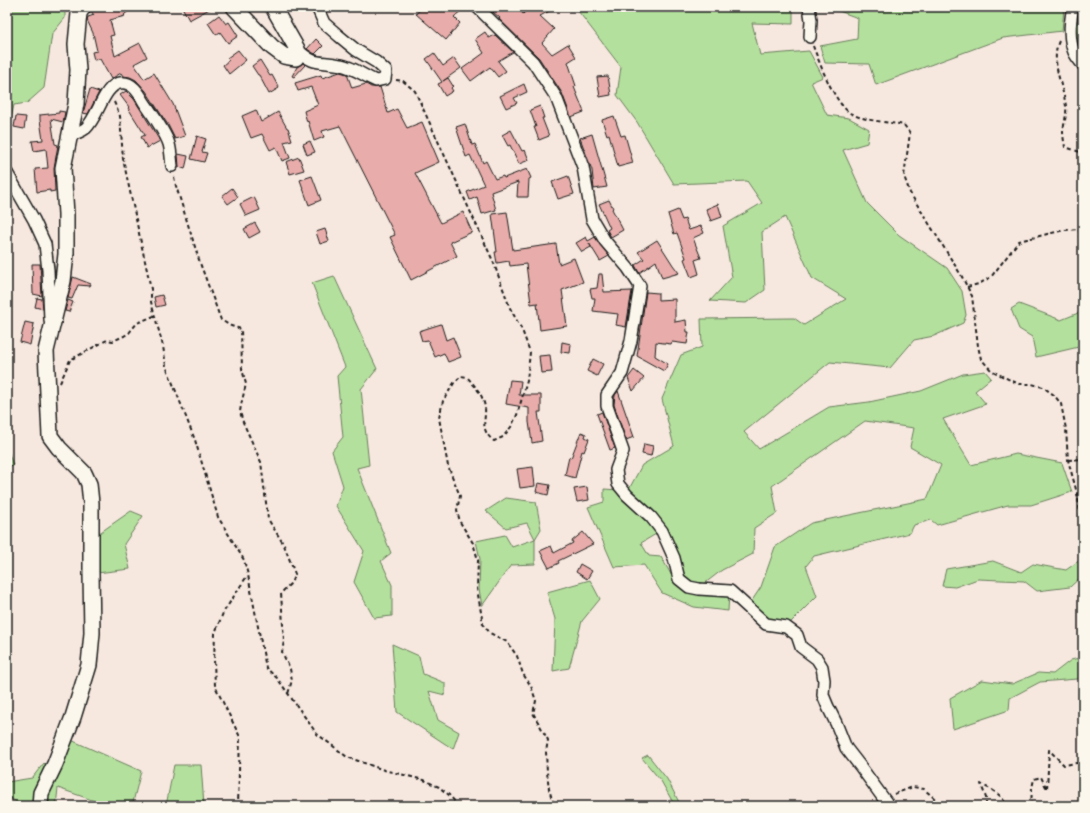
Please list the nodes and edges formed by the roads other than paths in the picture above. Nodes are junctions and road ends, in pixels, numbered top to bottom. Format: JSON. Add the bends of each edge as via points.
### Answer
{"nodes":[{"id":1,"x":83,"y":7,"type":"edge"},
{"id":2,"x":234,"y":7,"type":"edge"},
{"id":3,"x":273,"y":7,"type":"edge"},
{"id":4,"x":317,"y":7,"type":"edge"},
{"id":5,"x":477,"y":7,"type":"edge"},
{"id":6,"x":809,"y":7,"type":"edge"},
{"id":7,"x":1073,"y":7,"type":"edge"},
{"id":8,"x":810,"y":37,"type":"road end"},
{"id":9,"x":297,"y":49,"type":"junction"},
{"id":10,"x":1083,"y":65,"type":"edge"},
{"id":11,"x":69,"y":135,"type":"junction"},
{"id":12,"x":172,"y":166,"type":"road end"},
{"id":13,"x":7,"y":173,"type":"edge"},
{"id":14,"x":50,"y":330,"type":"junction"},
{"id":15,"x":40,"y":806,"type":"edge"},
{"id":16,"x":890,"y":806,"type":"edge"}],
"edges":[{"from":1,"to":11,"type":"main road","via":[[76,44],[76,104]]},
{"from":2,"to":9,"type":"main road","via":[[284,56],[296,58]]},
{"from":3,"to":9,"type":"main road"},
{"from":4,"to":9,"type":"street","via":[[324,23],[386,71],[385,79],[376,81],[354,69],[315,62],[306,58]]},
{"from":5,"to":16,"type":"street","via":[[532,62],[556,97],[583,167],[592,219],[605,241],[640,286],[631,341],[622,373],[607,395],[607,406],[623,451],[616,470],[618,484],[662,531],[674,558],[679,579],[689,587],[730,591],[766,624],[786,627],[797,635],[801,646],[817,659],[822,667],[822,694],[846,748]]},
{"from":6,"to":8,"type":"street"},
{"from":7,"to":10,"type":"street","via":[[1070,37],[1074,53]]},
{"from":11,"to":12,"type":"street","via":[[86,128],[109,89],[126,82],[143,101],[169,144]]},
{"from":11,"to":14,"type":"main road","via":[[64,168],[66,254],[63,281]]},
{"from":13,"to":14,"type":"street","via":[[45,244]]},
{"from":14,"to":15,"type":"main road","via":[[46,351],[50,436],[84,473],[92,503],[92,633],[89,665],[73,717],[41,793]]}]}
